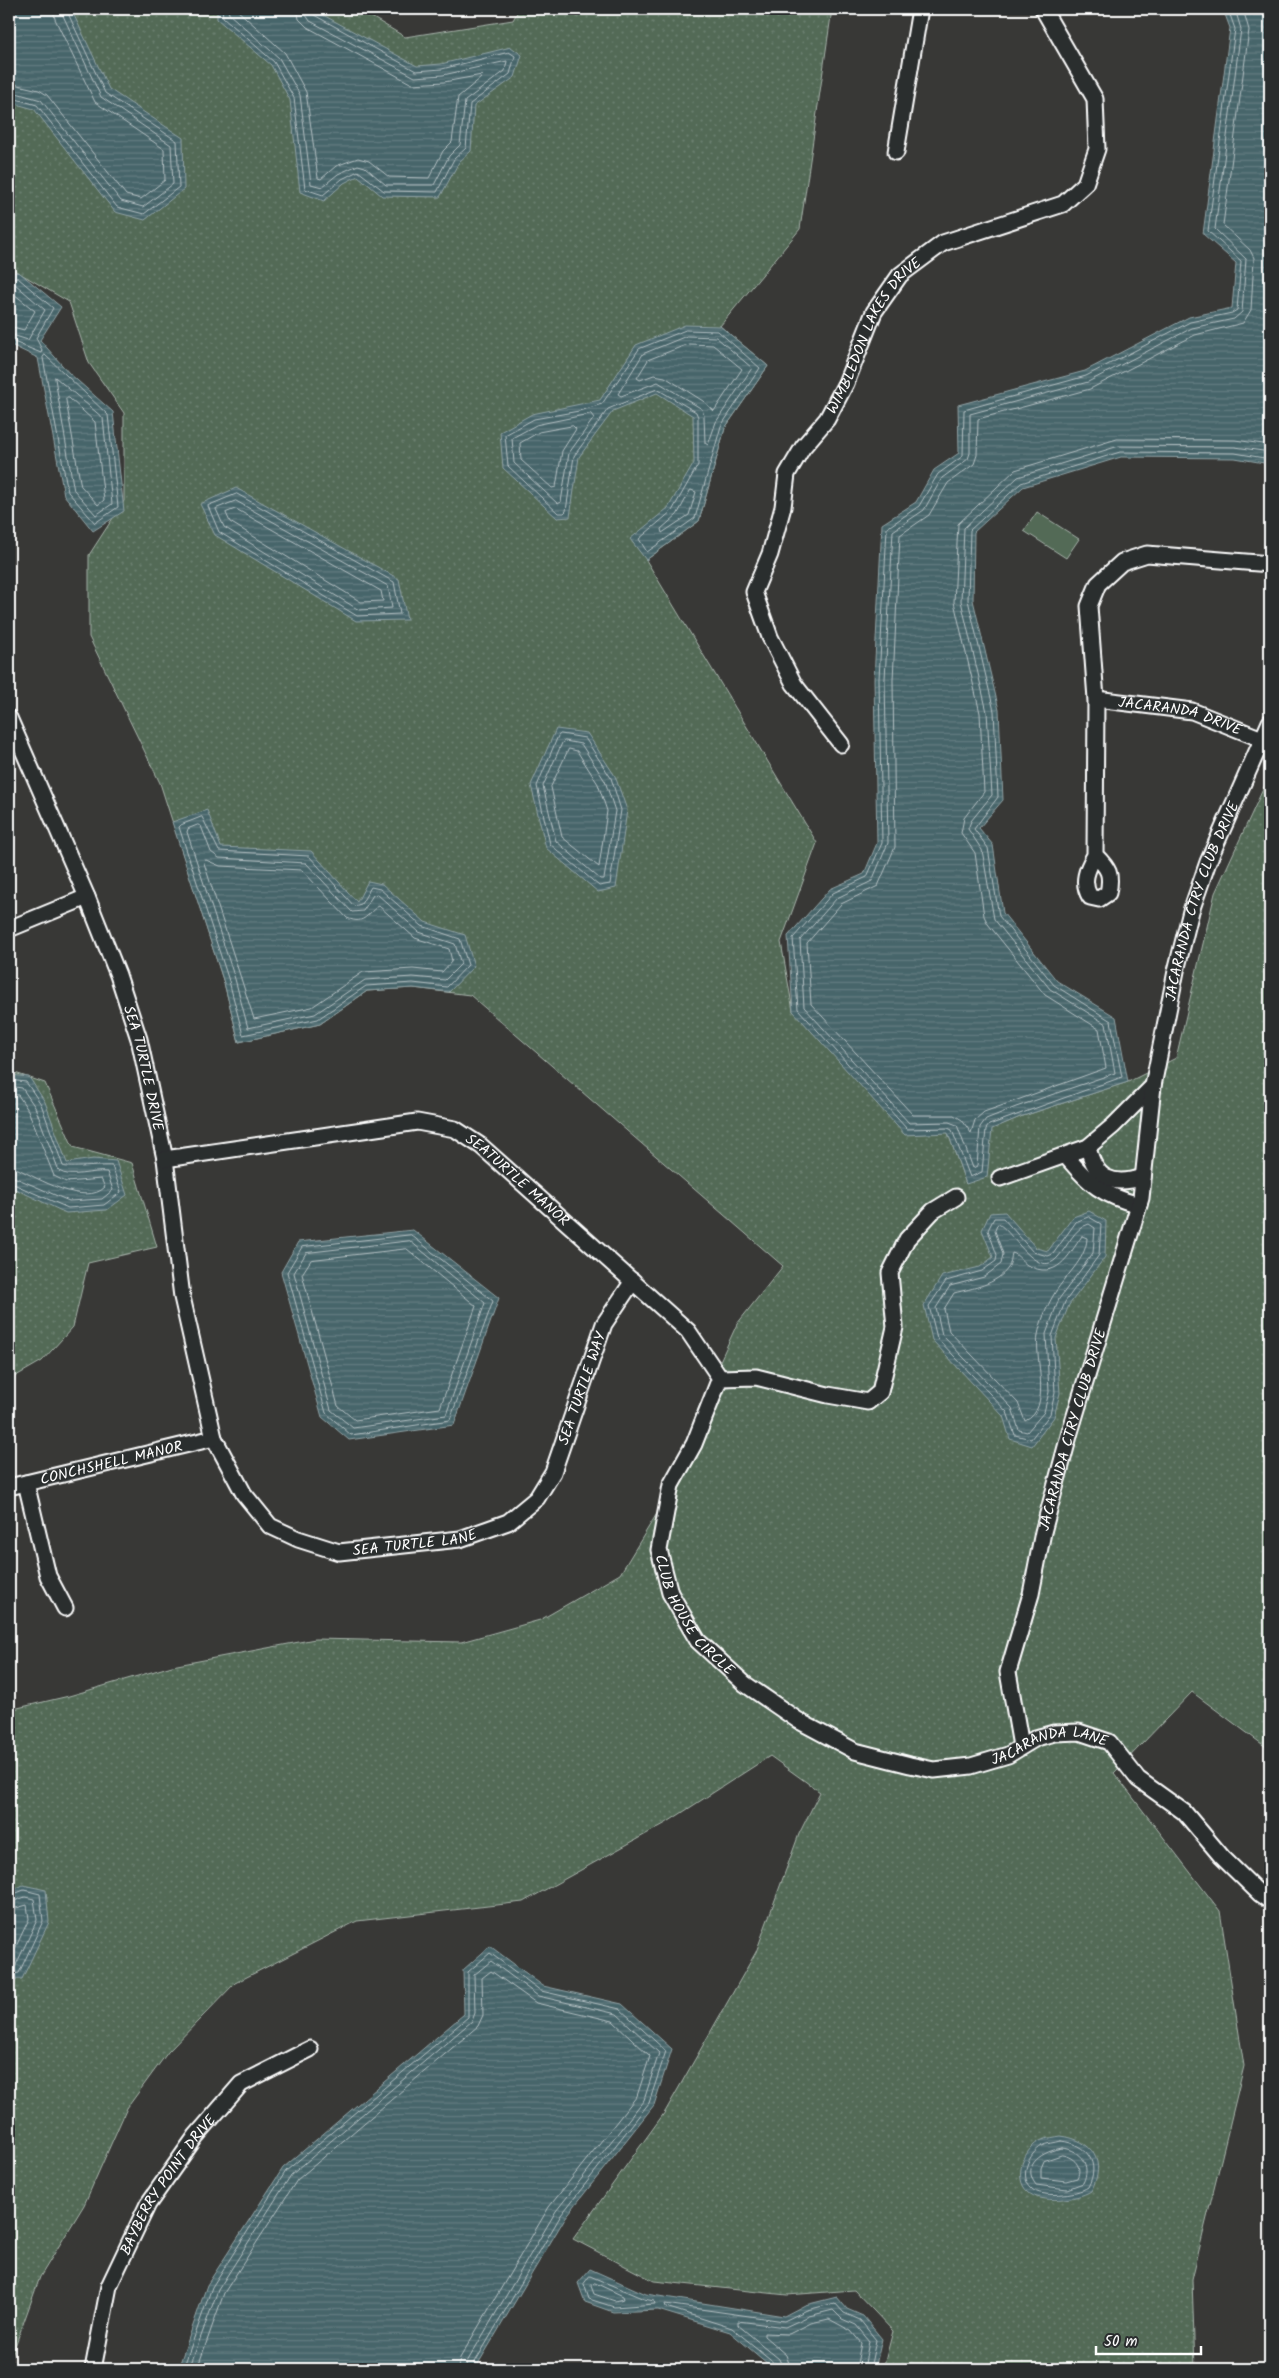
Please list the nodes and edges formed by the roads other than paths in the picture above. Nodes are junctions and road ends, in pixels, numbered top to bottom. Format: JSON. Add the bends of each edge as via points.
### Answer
{"nodes":[{"id":1,"x":920,"y":9,"type":"edge"},
{"id":2,"x":1043,"y":9,"type":"edge"},
{"id":3,"x":896,"y":152,"type":"dead end"},
{"id":4,"x":1270,"y":564,"type":"edge"},
{"id":5,"x":1096,"y":700,"type":"junction"},
{"id":6,"x":9,"y":718,"type":"edge"},
{"id":7,"x":1270,"y":722,"type":"edge"},
{"id":8,"x":1262,"y":738,"type":"junction"},
{"id":9,"x":841,"y":744,"type":"dead end"},
{"id":10,"x":1095,"y":856,"type":"dead end"},
{"id":11,"x":87,"y":896,"type":"junction"},
{"id":12,"x":9,"y":929,"type":"edge"},
{"id":13,"x":1153,"y":1086,"type":"junction"},
{"id":14,"x":1088,"y":1147,"type":"junction"},
{"id":15,"x":1066,"y":1156,"type":"junction"},
{"id":16,"x":164,"y":1159,"type":"junction"},
{"id":17,"x":1143,"y":1177,"type":"junction"},
{"id":18,"x":1000,"y":1178,"type":"dead end"},
{"id":19,"x":956,"y":1197,"type":"dead end"},
{"id":20,"x":1139,"y":1205,"type":"junction"},
{"id":21,"x":633,"y":1281,"type":"junction"},
{"id":22,"x":720,"y":1378,"type":"junction"},
{"id":23,"x":214,"y":1438,"type":"junction"},
{"id":24,"x":26,"y":1483,"type":"junction"},
{"id":25,"x":9,"y":1486,"type":"edge"},
{"id":26,"x":537,"y":1498,"type":"joint"},
{"id":27,"x":65,"y":1608,"type":"dead end"},
{"id":28,"x":1020,"y":1746,"type":"junction"},
{"id":29,"x":856,"y":1751,"type":"joint"},
{"id":30,"x":1270,"y":1901,"type":"edge"},
{"id":31,"x":310,"y":2049,"type":"dead end"},
{"id":32,"x":93,"y":2369,"type":"edge"}],
"edges":[{"from":1,"to":3,"type":"street"},
{"from":2,"to":9,"type":"street","name":"WIMBLEDON LAKES DRIVE","via":[[1095,99],[1097,149],[1085,184],[1063,204],[943,243],[900,275],[874,312],[846,383],[827,419],[803,447],[787,474],[784,507],[754,592],[770,637],[794,684]]},
{"from":4,"to":5,"type":"street","name":"JACARANDA DRIVE","via":[[1147,554],[1122,562],[1098,584],[1089,606]]},
{"from":5,"to":8,"type":"street","name":"JACARANDA DRIVE","via":[[1192,711]]},
{"from":5,"to":10,"type":"street","name":"JACARANDA DRIVE"},
{"from":6,"to":11,"type":"street","name":"SEA TURTLE DRIVE"},
{"from":7,"to":8,"type":"street","name":"JACARANDA CTRY CLUB DRIVE"},
{"from":8,"to":13,"type":"street","name":"JACARANDA CTRY CLUB DRIVE","via":[[1208,862],[1191,911]]},
{"from":11,"to":12,"type":"street"},
{"from":11,"to":16,"type":"street","name":"SEA TURTLE DRIVE","via":[[118,975],[138,1040]]},
{"from":13,"to":14,"type":"street"},
{"from":13,"to":17,"type":"street","name":"JACARANDA CTRY CLUB DRIVE"},
{"from":14,"to":15,"type":"street"},
{"from":14,"to":17,"type":"street","via":[[1091,1162],[1110,1181],[1127,1182]]},
{"from":15,"to":18,"type":"street"},
{"from":15,"to":20,"type":"street","via":[[1102,1192]]},
{"from":16,"to":21,"type":"street","name":"SEATURTLE MANOR","via":[[417,1122],[455,1129],[481,1146]]},
{"from":16,"to":23,"type":"street","name":"SEA TURTLE DRIVE","via":[[182,1297]]},
{"from":17,"to":20,"type":"street","name":"JACARANDA CTRY CLUB DRIVE"},
{"from":19,"to":22,"type":"street","via":[[933,1212],[907,1240],[890,1273],[895,1327],[880,1392],[868,1402],[756,1377]]},
{"from":20,"to":28,"type":"street","name":"JACARANDA CTRY CLUB DRIVE","via":[[1070,1432],[1043,1532],[1031,1594],[1008,1672]]},
{"from":21,"to":22,"type":"street","name":"SEATURTLE MANOR","via":[[688,1331]]},
{"from":21,"to":26,"type":"street","name":"SEA TURTLE WAY","via":[[604,1324],[553,1472]]},
{"from":22,"to":29,"type":"street","name":"CLUB HOUSE CIRCLE","via":[[694,1444],[672,1484],[658,1550],[670,1593],[698,1642],[746,1684],[799,1721]]},
{"from":23,"to":24,"type":"street","name":"CONCHSHELL MANOR"},
{"from":23,"to":26,"type":"street","name":"SEA TURTLE LANE","via":[[244,1494],[270,1526],[339,1552],[460,1539],[508,1522]]},
{"from":24,"to":25,"type":"street","name":"CONCHSHELL MANOR"},
{"from":24,"to":27,"type":"street","via":[[48,1576]]},
{"from":28,"to":29,"type":"street","name":"JACARANDA LANE","via":[[1008,1755],[971,1766],[934,1770]]},
{"from":28,"to":30,"type":"street","name":"JACARANDA LANE","via":[[1054,1733],[1079,1732],[1109,1742],[1138,1779],[1184,1812],[1222,1857]]},
{"from":31,"to":32,"type":"street","name":"BAYBERRY POINT DRIVE","via":[[241,2084],[196,2136],[148,2204],[109,2286]]}]}
